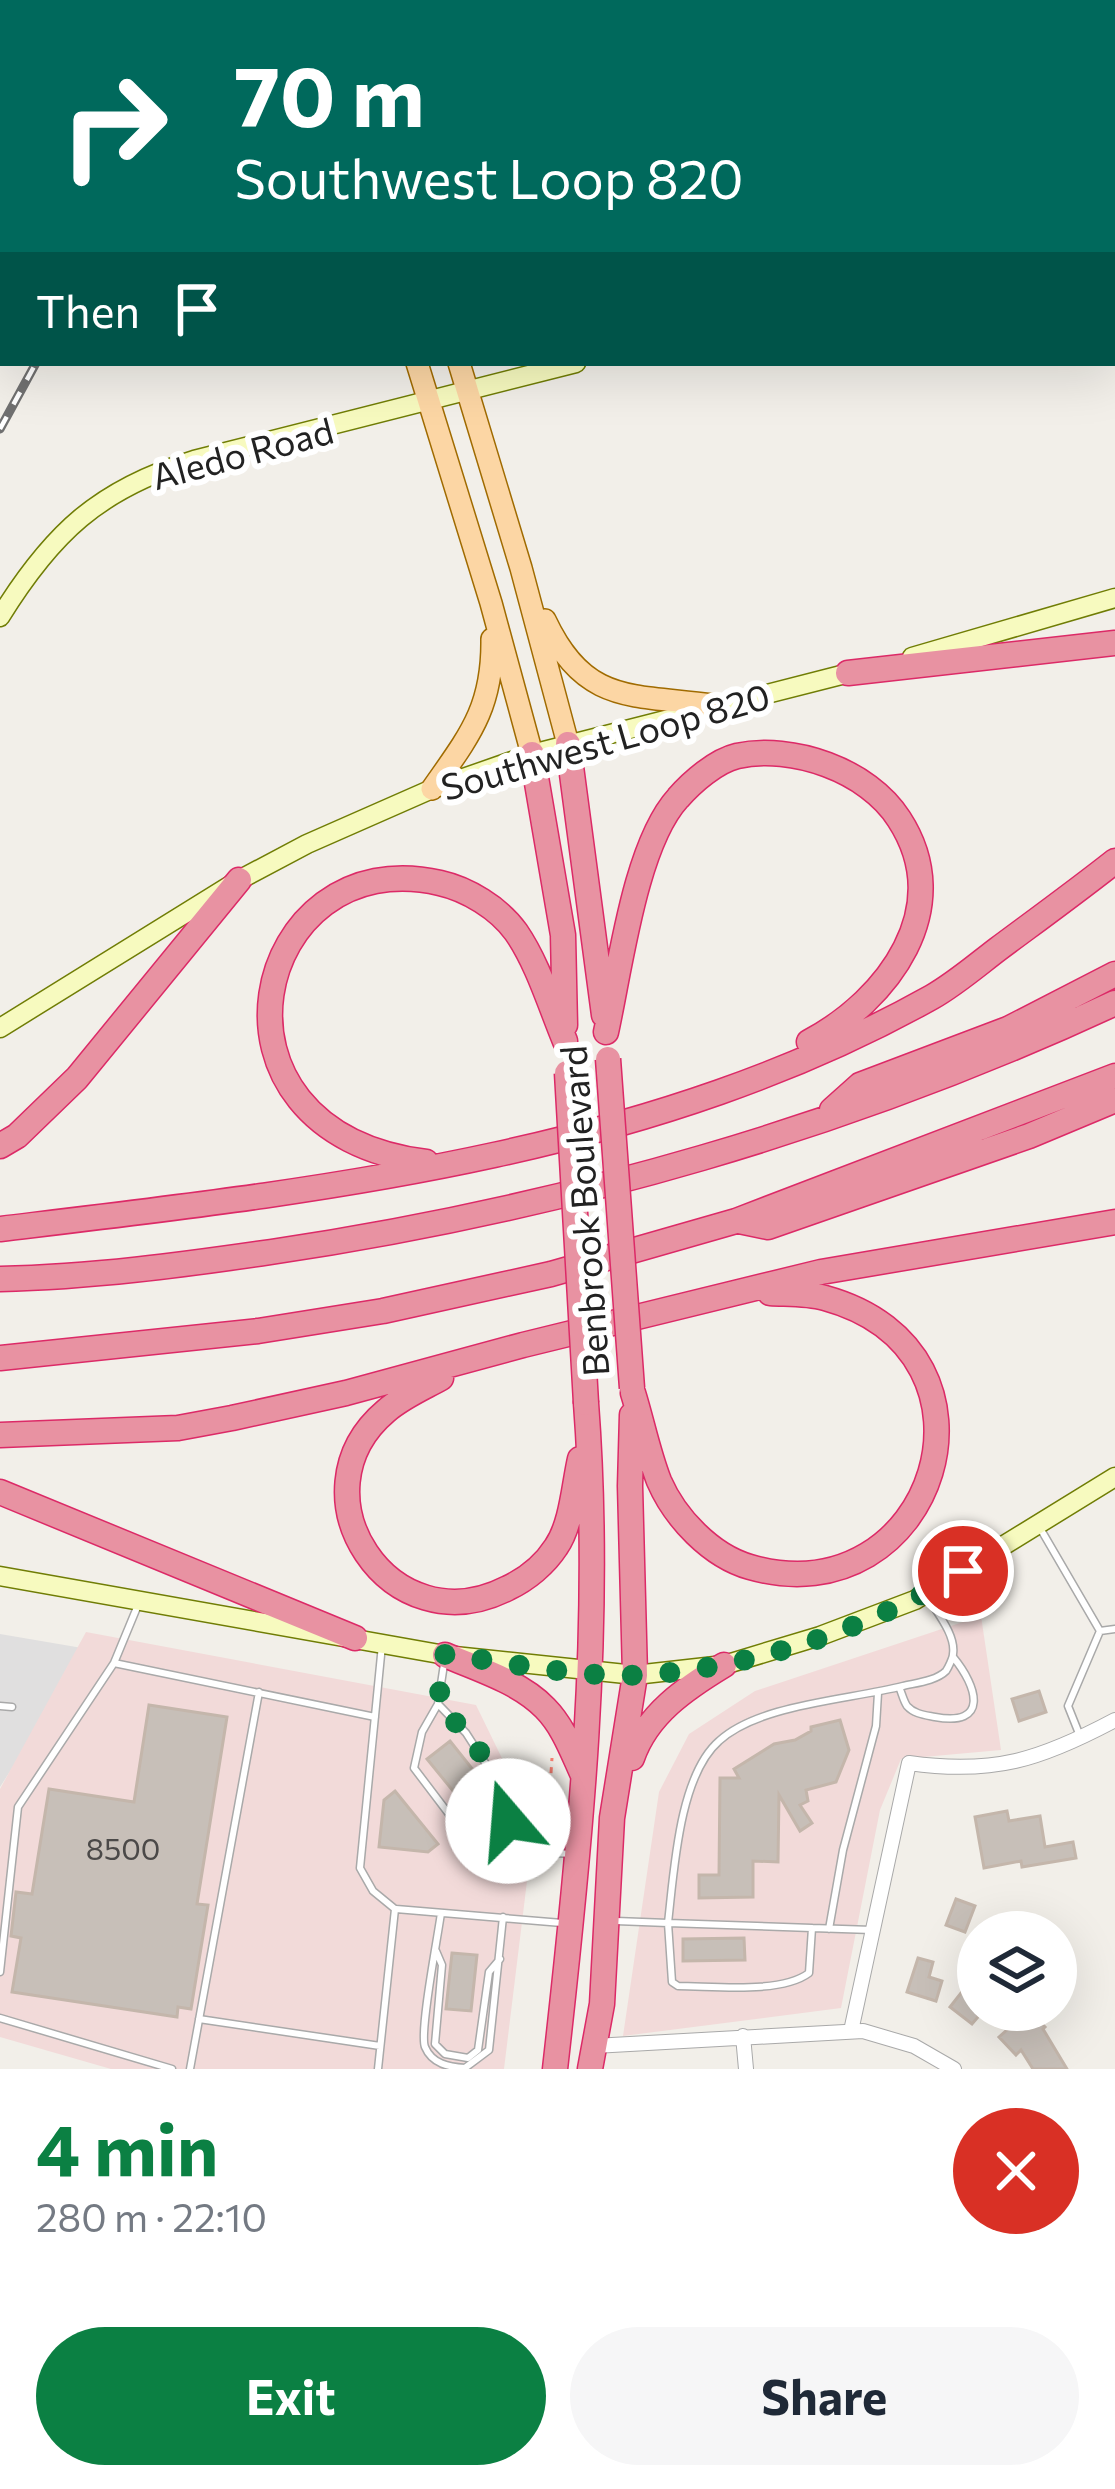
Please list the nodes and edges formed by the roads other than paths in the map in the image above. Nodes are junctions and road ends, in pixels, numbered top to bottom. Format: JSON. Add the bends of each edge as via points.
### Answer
{"nodes":[{"id":1,"x":418,"y":366,"type":"edge"},
{"id":2,"x":460,"y":366,"type":"edge"},
{"id":3,"x":565,"y":366,"type":"edge"},
{"id":4,"x":468,"y":392,"type":"junction"},
{"id":5,"x":431,"y":403,"type":"junction"},
{"id":6,"x":521,"y":568,"type":"junction"},
{"id":7,"x":1115,"y":598,"type":"edge"},
{"id":8,"x":491,"y":603,"type":"junction"},
{"id":9,"x":0,"y":616,"type":"edge"},
{"id":10,"x":1115,"y":644,"type":"edge"},
{"id":11,"x":848,"y":674,"type":"junction"},
{"id":12,"x":713,"y":705,"type":"junction"},
{"id":13,"x":568,"y":745,"type":"junction"},
{"id":14,"x":532,"y":754,"type":"junction"},
{"id":15,"x":432,"y":789,"type":"junction"},
{"id":16,"x":1115,"y":861,"type":"edge"},
{"id":17,"x":239,"y":880,"type":"junction"},
{"id":18,"x":1115,"y":974,"type":"edge"},
{"id":19,"x":1115,"y":1004,"type":"edge"},
{"id":20,"x":0,"y":1028,"type":"edge"},
{"id":21,"x":606,"y":1032,"type":"junction"},
{"id":22,"x":565,"y":1041,"type":"junction"},
{"id":23,"x":1115,"y":1076,"type":"edge"},
{"id":24,"x":724,"y":1092,"type":"junction"},
{"id":25,"x":1115,"y":1100,"type":"edge"},
{"id":26,"x":820,"y":1120,"type":"junction"},
{"id":27,"x":0,"y":1146,"type":"edge"},
{"id":28,"x":452,"y":1165,"type":"junction"},
{"id":29,"x":736,"y":1221,"type":"junction"},
{"id":30,"x":1115,"y":1222,"type":"edge"},
{"id":31,"x":0,"y":1229,"type":"edge"},
{"id":32,"x":0,"y":1279,"type":"edge"},
{"id":33,"x":750,"y":1291,"type":"junction"},
{"id":34,"x":0,"y":1358,"type":"edge"},
{"id":35,"x":465,"y":1362,"type":"junction"},
{"id":36,"x":633,"y":1391,"type":"junction"},
{"id":37,"x":587,"y":1412,"type":"junction"},
{"id":38,"x":0,"y":1436,"type":"edge"},
{"id":39,"x":1115,"y":1478,"type":"edge"},
{"id":40,"x":0,"y":1492,"type":"edge"},
{"id":41,"x":1039,"y":1525,"type":"junction"},
{"id":42,"x":0,"y":1576,"type":"edge"},
{"id":43,"x":926,"y":1594,"type":"junction"},
{"id":44,"x":140,"y":1601,"type":"junction"},
{"id":45,"x":1115,"y":1630,"type":"edge"},
{"id":46,"x":1100,"y":1631,"type":"junction"},
{"id":47,"x":355,"y":1638,"type":"junction"},
{"id":48,"x":382,"y":1643,"type":"junction"},
{"id":49,"x":445,"y":1654,"type":"junction"},
{"id":50,"x":953,"y":1657,"type":"junction"},
{"id":51,"x":114,"y":1663,"type":"junction"},
{"id":52,"x":724,"y":1665,"type":"junction"},
{"id":53,"x":589,"y":1671,"type":"junction"},
{"id":54,"x":635,"y":1675,"type":"junction"},
{"id":55,"x":899,"y":1687,"type":"junction"},
{"id":56,"x":259,"y":1692,"type":"junction"},
{"id":57,"x":878,"y":1693,"type":"junction"},
{"id":58,"x":438,"y":1704,"type":"junction"},
{"id":59,"x":0,"y":1706,"type":"edge"},
{"id":60,"x":12,"y":1707,"type":"dead end"},
{"id":61,"x":375,"y":1717,"type":"junction"},
{"id":62,"x":1115,"y":1720,"type":"edge"},
{"id":63,"x":1080,"y":1737,"type":"junction"},
{"id":64,"x":586,"y":1780,"type":"junction"},
{"id":65,"x":612,"y":1817,"type":"junction"},
{"id":66,"x":512,"y":1850,"type":"junction"},
{"id":67,"x":577,"y":1855,"type":"junction"},
{"id":68,"x":395,"y":1909,"type":"junction"},
{"id":69,"x":441,"y":1913,"type":"junction"},
{"id":70,"x":503,"y":1917,"type":"junction"},
{"id":71,"x":606,"y":1921,"type":"junction"},
{"id":72,"x":668,"y":1923,"type":"junction"},
{"id":73,"x":572,"y":1924,"type":"junction"},
{"id":74,"x":812,"y":1928,"type":"junction"},
{"id":75,"x":829,"y":1929,"type":"junction"},
{"id":76,"x":872,"y":1930,"type":"junction"},
{"id":77,"x":0,"y":1972,"type":"edge"},
{"id":78,"x":0,"y":2018,"type":"edge"},
{"id":79,"x":200,"y":2019,"type":"junction"},
{"id":80,"x":851,"y":2031,"type":"junction"},
{"id":81,"x":743,"y":2036,"type":"junction"},
{"id":82,"x":381,"y":2046,"type":"junction"},
{"id":83,"x":592,"y":2057,"type":"edge"},
{"id":84,"x":172,"y":2069,"type":"edge"},
{"id":85,"x":190,"y":2069,"type":"edge"},
{"id":86,"x":378,"y":2069,"type":"edge"},
{"id":87,"x":555,"y":2069,"type":"edge"},
{"id":88,"x":746,"y":2069,"type":"edge"},
{"id":89,"x":954,"y":2069,"type":"edge"}],
"edges":[{"from":1,"to":5,"type":"main road","name":"Benbrook Boulevard"},
{"from":2,"to":4,"type":"main road","name":"Benbrook Boulevard"},
{"from":3,"to":4,"type":"main road","name":"Aledo Road"},
{"from":4,"to":5,"type":"main road","name":"Aledo Road"},
{"from":4,"to":6,"type":"main road","name":"Benbrook Boulevard"},
{"from":5,"to":8,"type":"main road","name":"Benbrook Boulevard"},
{"from":5,"to":9,"type":"main road","name":"Aledo Road","via":[[139,479],[73,522]]},
{"from":6,"to":12,"type":"main road","via":[[578,674],[619,693]]},
{"from":6,"to":13,"type":"main road","name":"Benbrook Boulevard"},
{"from":7,"to":11,"type":"main road","name":"Southwest Loop 820"},
{"from":8,"to":14,"type":"main road","name":"Benbrook Boulevard"},
{"from":8,"to":15,"type":"main road","via":[[493,669],[483,710]]},
{"from":10,"to":11,"type":"highway"},
{"from":11,"to":12,"type":"main road","name":"Southwest Loop 820"},
{"from":12,"to":13,"type":"main road","name":"Southwest Loop 820"},
{"from":13,"to":14,"type":"main road","name":"Southwest Loop 820"},
{"from":13,"to":21,"type":"highway","name":"Benbrook Boulevard"},
{"from":14,"to":15,"type":"main road","name":"Southwest Loop 820"},
{"from":14,"to":22,"type":"highway","name":"Benbrook Boulevard","via":[[563,935]]},
{"from":15,"to":17,"type":"main road","name":"Southwest Loop 820"},
{"from":16,"to":24,"type":"highway","via":[[938,994]]},
{"from":17,"to":20,"type":"main road","name":"Southwest Loop 820"},
{"from":17,"to":27,"type":"highway","via":[[77,1078]]},
{"from":18,"to":26,"type":"highway","via":[[1008,1029],[860,1085]]},
{"from":19,"to":26,"type":"highway"},
{"from":21,"to":24,"type":"highway","via":[[642,874],[676,800],[733,757],[809,758],[838,770],[898,816],[914,849],[921,881],[912,938],[886,981],[836,1028]]},
{"from":21,"to":36,"type":"highway","name":"Benbrook Boulevard","bridge":true},
{"from":22,"to":28,"type":"highway","via":[[514,929],[454,886],[384,878],[347,890],[292,936],[268,1009],[271,1047],[287,1084],[358,1147]]},
{"from":22,"to":37,"type":"highway","name":"Benbrook Boulevard","bridge":true},
{"from":23,"to":29,"type":"highway"},
{"from":24,"to":28,"type":"highway"},
{"from":25,"to":29,"type":"highway","via":[[768,1227]]},
{"from":26,"to":32,"type":"highway","via":[[682,1163],[404,1230],[219,1259]]},
{"from":28,"to":31,"type":"highway"},
{"from":29,"to":34,"type":"highway","via":[[383,1311]]},
{"from":30,"to":33,"type":"highway"},
{"from":33,"to":35,"type":"highway"},
{"from":33,"to":36,"type":"highway","via":[[824,1297],[860,1312],[897,1338],[923,1371],[938,1408],[938,1446],[904,1525],[871,1553],[824,1574],[730,1562],[660,1484]]},
{"from":35,"to":37,"type":"highway","via":[[384,1413],[351,1463],[356,1535],[373,1566],[402,1590],[482,1602],[526,1580],[558,1545]]},
{"from":35,"to":38,"type":"highway","via":[[178,1428]]},
{"from":36,"to":54,"type":"highway","name":"Benbrook Boulevard"},
{"from":37,"to":53,"type":"highway","name":"Benbrook Boulevard"},
{"from":39,"to":41,"type":"main road"},
{"from":40,"to":47,"type":"highway"},
{"from":41,"to":43,"type":"main road"},
{"from":41,"to":46,"type":"lane"},
{"from":42,"to":44,"type":"main road"},
{"from":43,"to":50,"type":"lane"},
{"from":43,"to":52,"type":"main road"},
{"from":44,"to":47,"type":"main road"},
{"from":44,"to":51,"type":"lane"},
{"from":45,"to":46,"type":"lane"},
{"from":46,"to":63,"type":"lane","via":[[1068,1706]]},
{"from":47,"to":48,"type":"main road"},
{"from":48,"to":49,"type":"main road"},
{"from":48,"to":61,"type":"lane"},
{"from":49,"to":53,"type":"main road"},
{"from":49,"to":58,"type":"lane"},
{"from":49,"to":64,"type":"highway","via":[[544,1706]]},
{"from":50,"to":55,"type":"lane","via":[[935,1678]]},
{"from":50,"to":55,"type":"lane","via":[[970,1677],[973,1708],[959,1721],[918,1714]]},
{"from":51,"to":56,"type":"lane"},
{"from":51,"to":77,"type":"lane","via":[[18,1807]]},
{"from":52,"to":54,"type":"main road"},
{"from":52,"to":65,"type":"highway","via":[[682,1690],[638,1742]]},
{"from":53,"to":54,"type":"main road"},
{"from":53,"to":64,"type":"highway","name":"Benbrook Boulevard"},
{"from":54,"to":65,"type":"highway","name":"Benbrook Boulevard"},
{"from":55,"to":57,"type":"lane"},
{"from":56,"to":61,"type":"lane"},
{"from":56,"to":79,"type":"lane"},
{"from":57,"to":72,"type":"lane","via":[[757,1718],[716,1743],[699,1764],[679,1823]]},
{"from":57,"to":75,"type":"lane"},
{"from":58,"to":66,"type":"lane","via":[[504,1792]]},
{"from":58,"to":66,"type":"lane","via":[[414,1768],[458,1826],[488,1849]]},
{"from":59,"to":60,"type":"lane"},
{"from":61,"to":68,"type":"lane","via":[[360,1868]]},
{"from":62,"to":63,"type":"street"},
{"from":63,"to":76,"type":"street","via":[[1025,1761],[968,1770],[909,1763]]},
{"from":64,"to":67,"type":"highway","name":"Benbrook Boulevard"},
{"from":65,"to":71,"type":"highway","name":"Benbrook Boulevard"},
{"from":66,"to":67,"type":"lane"},
{"from":67,"to":73,"type":"highway","name":"Benbrook Boulevard"},
{"from":68,"to":69,"type":"lane"},
{"from":68,"to":82,"type":"lane"},
{"from":69,"to":70,"type":"lane"},
{"from":69,"to":70,"type":"lane","via":[[423,2039],[434,2060],[465,2068],[489,2050]]},
{"from":70,"to":73,"type":"lane"},
{"from":71,"to":72,"type":"lane"},
{"from":71,"to":83,"type":"highway","name":"Benbrook Boulevard"},
{"from":72,"to":74,"type":"lane"},
{"from":72,"to":74,"type":"lane","via":[[670,1976],[678,1986],[799,1981],[809,1973]]},
{"from":73,"to":87,"type":"highway","name":"Benbrook Boulevard"},
{"from":74,"to":75,"type":"lane"},
{"from":75,"to":76,"type":"lane"},
{"from":76,"to":80,"type":"street"},
{"from":78,"to":84,"type":"lane"},
{"from":79,"to":82,"type":"lane"},
{"from":79,"to":85,"type":"lane"},
{"from":80,"to":81,"type":"street"},
{"from":80,"to":89,"type":"street","via":[[914,2045]]},
{"from":81,"to":83,"type":"street"},
{"from":81,"to":88,"type":"street"},
{"from":82,"to":86,"type":"lane"}]}
